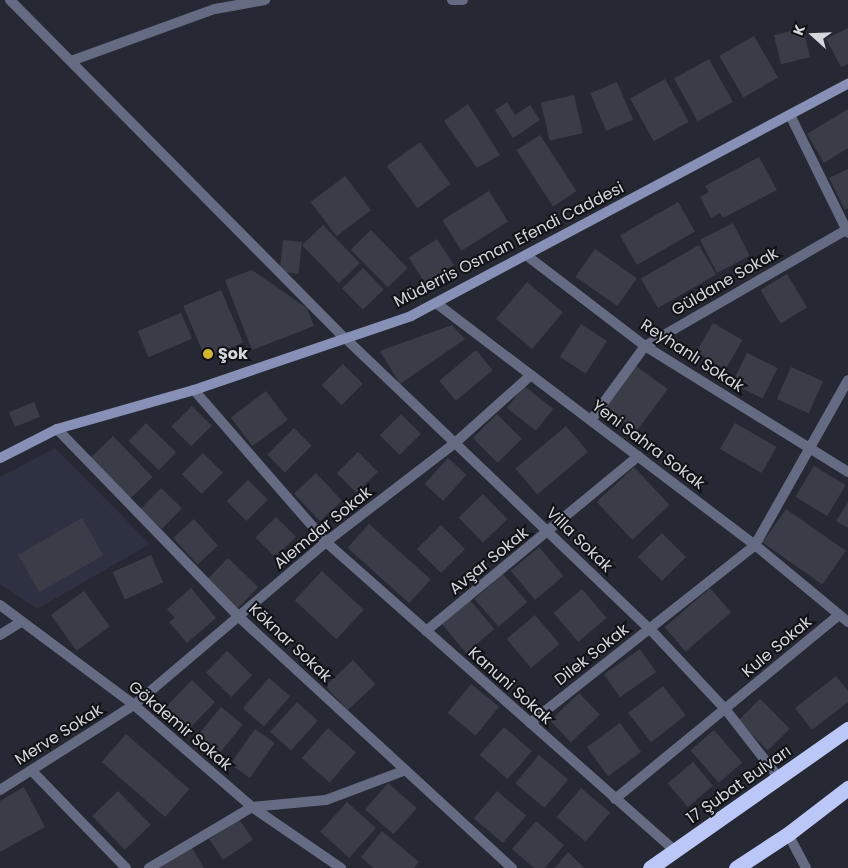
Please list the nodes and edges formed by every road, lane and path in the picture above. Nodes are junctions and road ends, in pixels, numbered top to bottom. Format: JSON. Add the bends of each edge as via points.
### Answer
{"nodes":[{"id":1,"x":10,"y":0,"type":"edge"},
{"id":2,"x":265,"y":0,"type":"edge"},
{"id":3,"x":452,"y":0,"type":"edge"},
{"id":4,"x":464,"y":0,"type":"edge"},
{"id":5,"x":70,"y":61,"type":"junction"},
{"id":6,"x":848,"y":84,"type":"edge"},
{"id":7,"x":790,"y":115,"type":"junction"},
{"id":8,"x":848,"y":231,"type":"edge"},
{"id":9,"x":526,"y":255,"type":"junction"},
{"id":10,"x":436,"y":303,"type":"junction"},
{"id":11,"x":344,"y":337,"type":"junction"},
{"id":12,"x":645,"y":346,"type":"junction"},
{"id":13,"x":531,"y":375,"type":"junction"},
{"id":14,"x":848,"y":380,"type":"edge"},
{"id":15,"x":194,"y":390,"type":"junction"},
{"id":16,"x":591,"y":420,"type":"junction"},
{"id":17,"x":57,"y":429,"type":"junction"},
{"id":18,"x":455,"y":443,"type":"junction"},
{"id":19,"x":812,"y":450,"type":"junction"},
{"id":20,"x":638,"y":456,"type":"junction"},
{"id":21,"x":0,"y":458,"type":"edge"},
{"id":22,"x":848,"y":472,"type":"edge"},
{"id":23,"x":549,"y":532,"type":"junction"},
{"id":24,"x":326,"y":542,"type":"junction"},
{"id":25,"x":755,"y":545,"type":"junction"},
{"id":26,"x":0,"y":605,"type":"edge"},
{"id":27,"x":839,"y":615,"type":"junction"},
{"id":28,"x":239,"y":617,"type":"junction"},
{"id":29,"x":21,"y":622,"type":"junction"},
{"id":30,"x":848,"y":622,"type":"edge"},
{"id":31,"x":649,"y":628,"type":"junction"},
{"id":32,"x":426,"y":631,"type":"junction"},
{"id":33,"x":0,"y":635,"type":"edge"},
{"id":34,"x":134,"y":706,"type":"junction"},
{"id":35,"x":726,"y":710,"type":"junction"},
{"id":36,"x":530,"y":723,"type":"junction"},
{"id":37,"x":848,"y":729,"type":"edge"},
{"id":38,"x":406,"y":770,"type":"junction"},
{"id":39,"x":32,"y":771,"type":"junction"},
{"id":40,"x":779,"y":778,"type":"junction"},
{"id":41,"x":848,"y":788,"type":"edge"},
{"id":42,"x":0,"y":790,"type":"edge"},
{"id":43,"x":615,"y":799,"type":"junction"},
{"id":44,"x":252,"y":807,"type":"junction"},
{"id":45,"x":788,"y":834,"type":"junction"},
{"id":46,"x":675,"y":851,"type":"junction"},
{"id":47,"x":126,"y":868,"type":"edge"},
{"id":48,"x":149,"y":868,"type":"edge"},
{"id":49,"x":341,"y":868,"type":"edge"},
{"id":50,"x":512,"y":868,"type":"edge"},
{"id":51,"x":650,"y":868,"type":"edge"},
{"id":52,"x":736,"y":868,"type":"edge"},
{"id":53,"x":806,"y":868,"type":"edge"}],
"edges":[{"from":1,"to":5,"type":"street","name":"Villa Sokak"},
{"from":2,"to":5,"type":"street","via":[[215,9]]},
{"from":3,"to":4,"type":"street"},
{"from":5,"to":11,"type":"street","name":"Villa Sokak"},
{"from":6,"to":7,"type":"main road","name":"Müderris Osman Efendi Caddesi"},
{"from":7,"to":8,"type":"street"},
{"from":7,"to":9,"type":"main road","name":"Müderris Osman Efendi Caddesi"},
{"from":8,"to":12,"type":"street","name":"Güldane Sokak"},
{"from":9,"to":10,"type":"main road","name":"Müderris Osman Efendi Caddesi"},
{"from":9,"to":12,"type":"street","name":"Reyhanlı Sokak"},
{"from":10,"to":11,"type":"main road","name":"Müderris Osman Efendi Caddesi","via":[[411,316]]},
{"from":10,"to":13,"type":"street","name":"Yeni Sahra Sokak"},
{"from":11,"to":15,"type":"main road","name":"Müderris Osman Efendi Caddesi"},
{"from":11,"to":18,"type":"street","name":"Villa Sokak"},
{"from":12,"to":16,"type":"street","name":"Güldane Sokak"},
{"from":12,"to":19,"type":"street","name":"Reyhanlı Sokak"},
{"from":13,"to":16,"type":"street","name":"Yeni Sahra Sokak"},
{"from":13,"to":18,"type":"street","name":"Alemdar Sokak"},
{"from":14,"to":19,"type":"street"},
{"from":15,"to":17,"type":"main road","name":"Müderris Osman Efendi Caddesi"},
{"from":15,"to":24,"type":"street","name":"Kanuni Sokak"},
{"from":16,"to":20,"type":"street","name":"Yeni Sahra Sokak"},
{"from":17,"to":21,"type":"main road","name":"Müderris Osman Efendi Caddesi"},
{"from":17,"to":28,"type":"street","name":"Köknar Sokak"},
{"from":18,"to":23,"type":"street","name":"Villa Sokak"},
{"from":18,"to":24,"type":"street","name":"Alemdar Sokak"},
{"from":19,"to":22,"type":"street","name":"Reyhanlı Sokak"},
{"from":19,"to":25,"type":"street"},
{"from":20,"to":23,"type":"street","name":"Avşar Sokak"},
{"from":20,"to":25,"type":"street","name":"Yeni Sahra Sokak"},
{"from":23,"to":31,"type":"street","name":"Villa Sokak"},
{"from":23,"to":32,"type":"street","name":"Avşar Sokak"},
{"from":24,"to":28,"type":"street","name":"Alemdar Sokak"},
{"from":24,"to":32,"type":"street","name":"Kanuni Sokak"},
{"from":25,"to":27,"type":"street","name":"Yeni Sahra Sokak"},
{"from":25,"to":31,"type":"street","name":"Dilek Sokak"},
{"from":26,"to":29,"type":"street","name":"Gökdemir Sokak"},
{"from":27,"to":30,"type":"street"},
{"from":27,"to":35,"type":"street","name":"Kule Sokak"},
{"from":28,"to":34,"type":"street","name":"Alemdar Sokak"},
{"from":28,"to":38,"type":"street","name":"Köknar Sokak"},
{"from":29,"to":33,"type":"street"},
{"from":29,"to":34,"type":"street","name":"Gökdemir Sokak"},
{"from":31,"to":35,"type":"street","name":"Villa Sokak"},
{"from":31,"to":36,"type":"street","name":"Dilek Sokak"},
{"from":32,"to":36,"type":"street","name":"Kanuni Sokak"},
{"from":34,"to":39,"type":"street","name":"Merve Sokak"},
{"from":34,"to":44,"type":"street","name":"Gökdemir Sokak"},
{"from":35,"to":40,"type":"street","name":"Villa Sokak"},
{"from":35,"to":43,"type":"street","name":"Kule Sokak"},
{"from":36,"to":43,"type":"street","name":"Kanuni Sokak"},
{"from":37,"to":40,"type":"highway","name":"17 Şubat Bulvarı"},
{"from":38,"to":44,"type":"street","via":[[326,800]]},
{"from":38,"to":50,"type":"street","name":"Köknar Sokak"},
{"from":39,"to":42,"type":"street","name":"Merve Sokak"},
{"from":39,"to":47,"type":"street"},
{"from":40,"to":46,"type":"highway","name":"17 Şubat Bulvarı"},
{"from":41,"to":45,"type":"highway"},
{"from":43,"to":46,"type":"street","name":"Kanuni Sokak"},
{"from":44,"to":48,"type":"street"},
{"from":44,"to":49,"type":"street","name":"Gökdemir Sokak"},
{"from":45,"to":52,"type":"highway"},
{"from":45,"to":53,"type":"street"},
{"from":46,"to":51,"type":"highway","name":"17 Şubat Bulvarı"}]}
